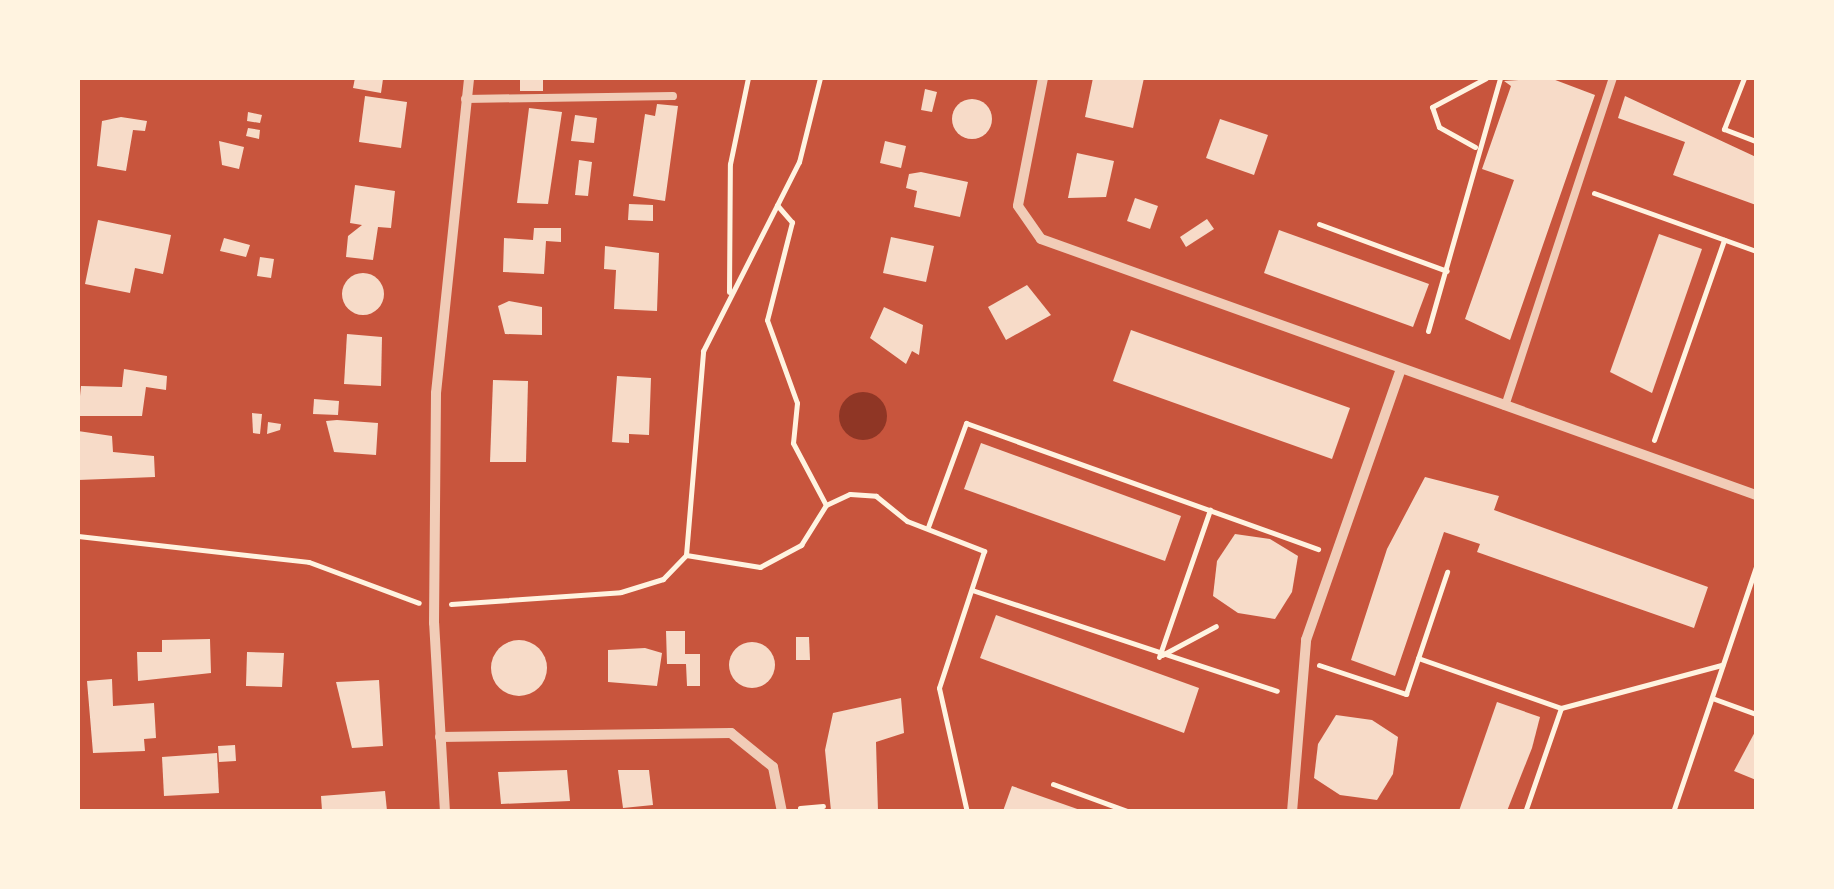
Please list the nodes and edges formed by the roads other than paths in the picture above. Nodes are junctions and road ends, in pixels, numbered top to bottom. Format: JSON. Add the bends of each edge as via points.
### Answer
{"nodes":[{"id":1,"x":468,"y":78,"type":"edge"},
{"id":2,"x":1043,"y":78,"type":"edge"},
{"id":3,"x":1612,"y":78,"type":"edge"},
{"id":4,"x":673,"y":96,"type":"dead end"},
{"id":5,"x":465,"y":99,"type":"junction"},
{"id":6,"x":1401,"y":369,"type":"junction"},
{"id":7,"x":1505,"y":406,"type":"junction"},
{"id":8,"x":1756,"y":496,"type":"edge"},
{"id":9,"x":440,"y":737,"type":"junction"},
{"id":10,"x":445,"y":812,"type":"edge"},
{"id":11,"x":782,"y":812,"type":"edge"},
{"id":12,"x":1292,"y":812,"type":"edge"}],
"edges":[{"from":1,"to":5,"type":"street"},
{"from":2,"to":6,"type":"street","via":[[1018,206],[1035,235]]},
{"from":3,"to":7,"type":"lane"},
{"from":4,"to":5,"type":"lane"},
{"from":5,"to":9,"type":"street","via":[[436,393]]},
{"from":6,"to":7,"type":"street"},
{"from":6,"to":12,"type":"street","via":[[1302,658]]},
{"from":7,"to":8,"type":"street"},
{"from":9,"to":10,"type":"street"},
{"from":9,"to":11,"type":"street","via":[[731,733],[772,767]]}]}
